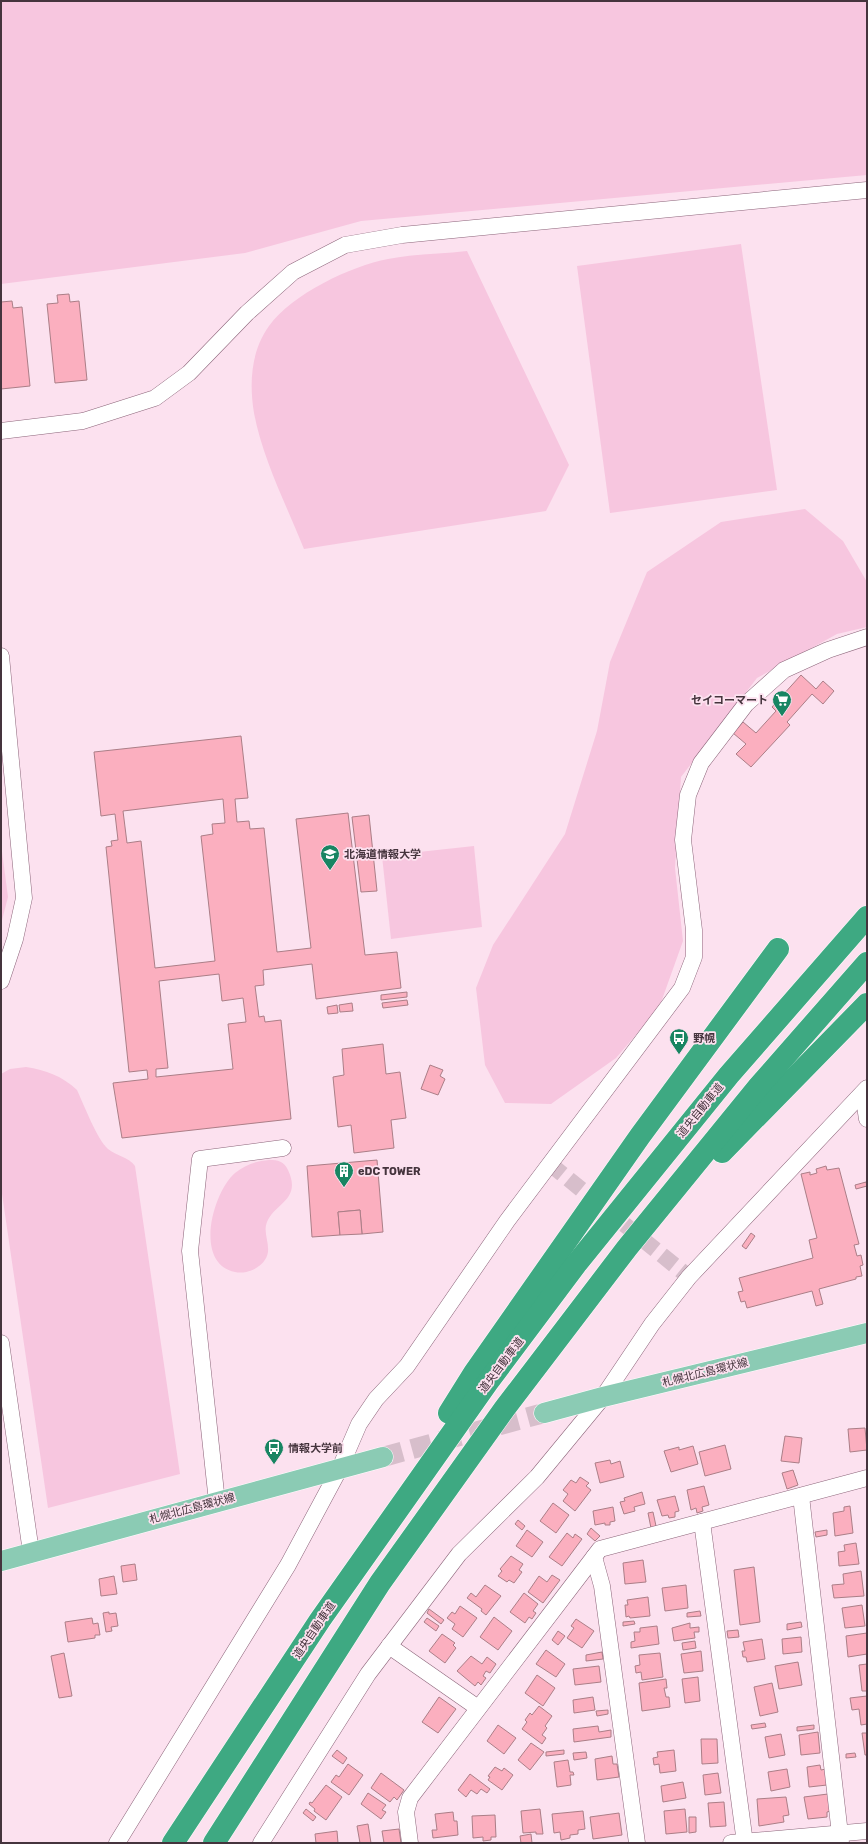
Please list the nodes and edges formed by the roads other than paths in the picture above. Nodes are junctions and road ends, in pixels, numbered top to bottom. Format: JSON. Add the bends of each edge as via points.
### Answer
{"nodes":[{"id":1,"x":867,"y":190,"type":"edge"},
{"id":2,"x":1,"y":431,"type":"edge"},
{"id":3,"x":867,"y":637,"type":"edge"},
{"id":4,"x":1,"y":656,"type":"edge"},
{"id":5,"x":867,"y":917,"type":"edge"},
{"id":6,"x":778,"y":950,"type":"dead end"},
{"id":7,"x":867,"y":963,"type":"edge"},
{"id":8,"x":1,"y":981,"type":"edge"},
{"id":9,"x":867,"y":1004,"type":"edge"},
{"id":10,"x":865,"y":1091,"type":"edge"},
{"id":11,"x":867,"y":1119,"type":"edge"},
{"id":12,"x":283,"y":1148,"type":"dead end"},
{"id":13,"x":627,"y":1248,"type":"junction"},
{"id":14,"x":867,"y":1332,"type":"edge"},
{"id":15,"x":1,"y":1347,"type":"edge"},
{"id":16,"x":603,"y":1397,"type":"junction"},
{"id":17,"x":544,"y":1413,"type":"tunnel mouth"},
{"id":18,"x":383,"y":1456,"type":"tunnel mouth"},
{"id":19,"x":340,"y":1468,"type":"junction"},
{"id":20,"x":867,"y":1478,"type":"edge"},
{"id":21,"x":801,"y":1496,"type":"junction"},
{"id":22,"x":217,"y":1502,"type":"junction"},
{"id":23,"x":702,"y":1522,"type":"junction"},
{"id":24,"x":31,"y":1552,"type":"junction"},
{"id":25,"x":594,"y":1557,"type":"junction"},
{"id":26,"x":1,"y":1561,"type":"edge"},
{"id":27,"x":320,"y":1620,"type":"junction"},
{"id":28,"x":389,"y":1646,"type":"junction"},
{"id":29,"x":478,"y":1708,"type":"junction"},
{"id":30,"x":867,"y":1831,"type":"edge"},
{"id":31,"x":841,"y":1838,"type":"edge"},
{"id":32,"x":117,"y":1843,"type":"edge"},
{"id":33,"x":173,"y":1843,"type":"edge"},
{"id":34,"x":214,"y":1843,"type":"edge"},
{"id":35,"x":260,"y":1843,"type":"edge"},
{"id":36,"x":410,"y":1843,"type":"edge"},
{"id":37,"x":638,"y":1843,"type":"edge"},
{"id":38,"x":740,"y":1843,"type":"edge"}],
"edges":[{"from":1,"to":2,"type":"street","via":[[402,235],[345,245],[293,272],[247,313],[189,373],[155,398],[83,421]]},
{"from":3,"to":19,"type":"street","via":[[828,650],[784,670],[746,704],[701,762],[688,795],[683,840],[694,930],[694,957],[682,988],[507,1221],[407,1366],[376,1399],[359,1424]]},
{"from":4,"to":8,"type":"street","via":[[24,898],[15,939]]},
{"from":5,"to":27,"type":"highway","name":"道央自動車道","via":[[729,1075],[577,1263],[488,1382]]},
{"from":6,"to":27,"type":"highway","via":[[640,1136],[474,1372]]},
{"from":7,"to":13,"type":"highway","via":[[759,1086]]},
{"from":9,"to":13,"type":"highway"},
{"from":10,"to":11,"type":"street"},
{"from":10,"to":16,"type":"street","via":[[689,1277],[652,1324]]},
{"from":12,"to":22,"type":"street","via":[[200,1160],[190,1251]]},
{"from":13,"to":34,"type":"highway","via":[[505,1408],[380,1583]]},
{"from":14,"to":16,"type":"main road","name":"札幌北広島環状線"},
{"from":15,"to":24,"type":"street"},
{"from":16,"to":17,"type":"main road","name":"札幌北広島環状線"},
{"from":16,"to":28,"type":"street","via":[[537,1477],[459,1554]]},
{"from":18,"to":19,"type":"main road","name":"札幌北広島環状線"},
{"from":19,"to":22,"type":"main road","name":"札幌北広島環状線"},
{"from":19,"to":32,"type":"street","via":[[288,1564]]},
{"from":20,"to":21,"type":"street"},
{"from":21,"to":23,"type":"street"},
{"from":21,"to":31,"type":"street"},
{"from":22,"to":24,"type":"main road","name":"札幌北広島環状線"},
{"from":23,"to":25,"type":"street","via":[[600,1549]]},
{"from":23,"to":38,"type":"street"},
{"from":24,"to":26,"type":"main road","name":"札幌北広島環状線"},
{"from":25,"to":29,"type":"street"},
{"from":25,"to":37,"type":"street","via":[[602,1586]]},
{"from":27,"to":33,"type":"highway","name":"道央自動車道"},
{"from":28,"to":29,"type":"street"},
{"from":28,"to":35,"type":"street","via":[[368,1674]]},
{"from":29,"to":36,"type":"street","via":[[410,1798],[406,1812]]},
{"from":30,"to":31,"type":"street"},
{"from":31,"to":38,"type":"street"}]}
